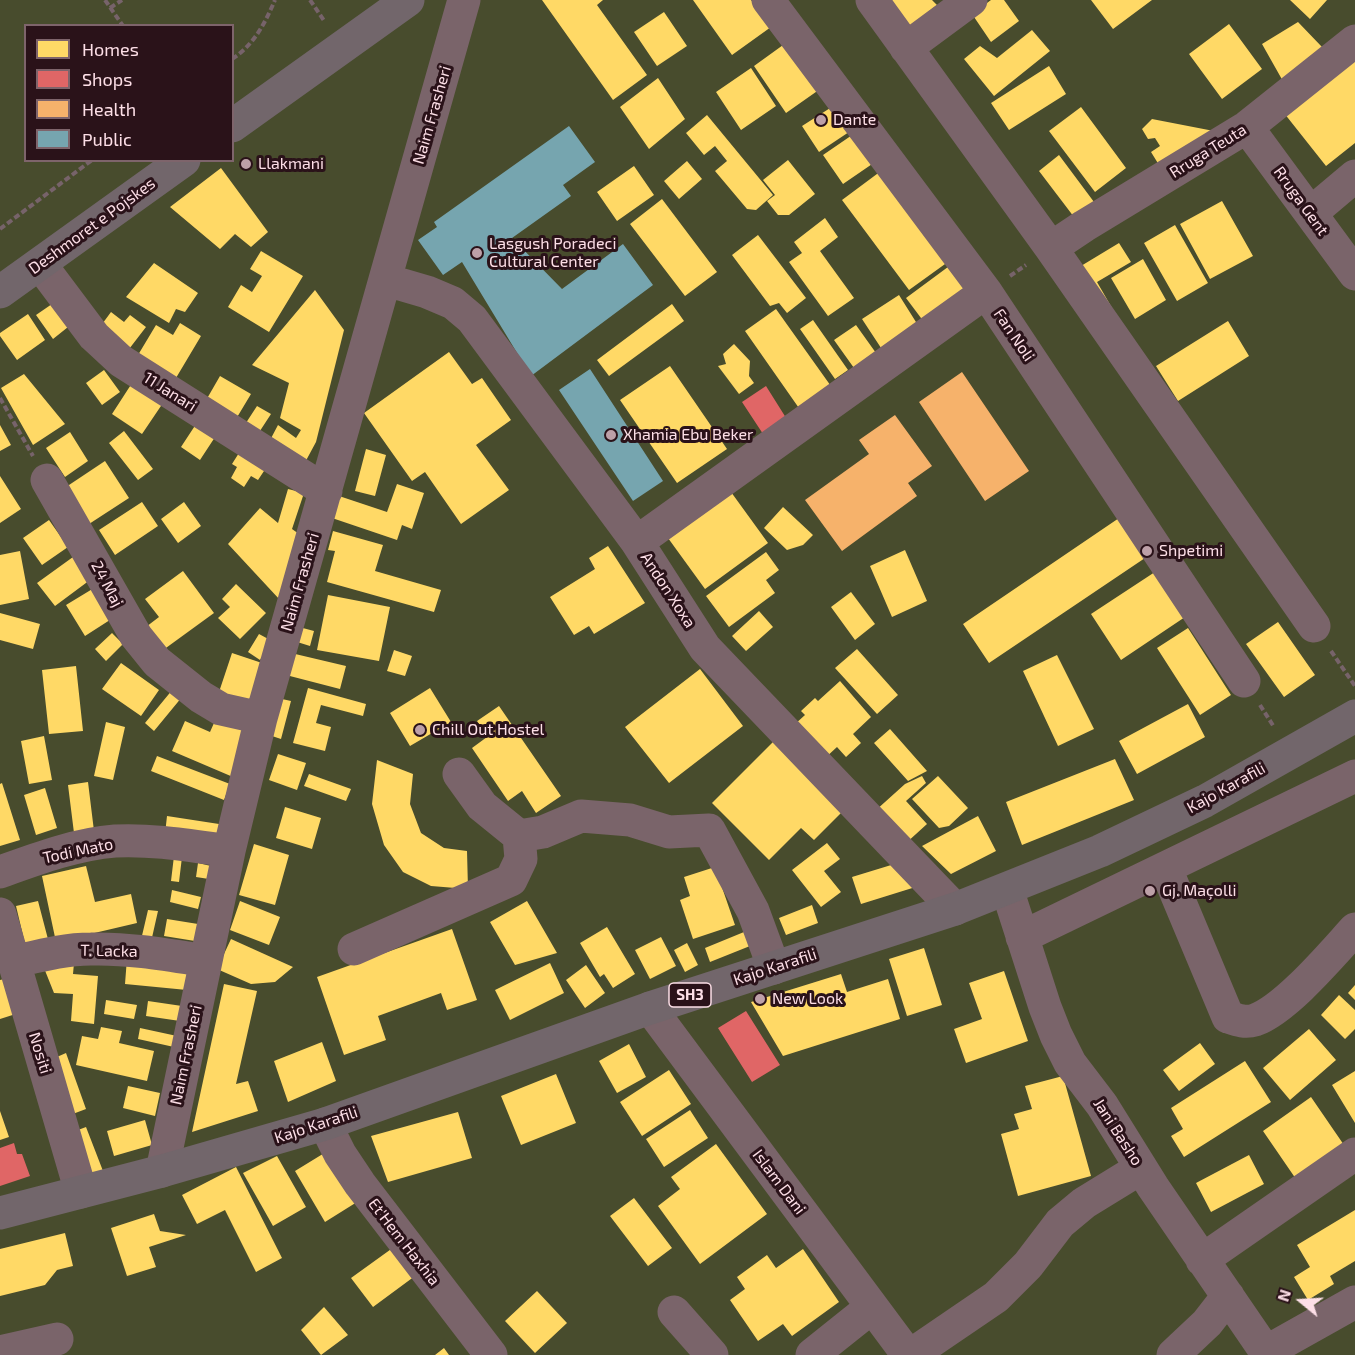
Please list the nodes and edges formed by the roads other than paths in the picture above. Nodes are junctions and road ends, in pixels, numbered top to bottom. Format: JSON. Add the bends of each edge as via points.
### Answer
{"nodes":[{"id":1,"x":408,"y":0,"type":"edge"},
{"id":2,"x":464,"y":0,"type":"edge"},
{"id":3,"x":768,"y":0,"type":"edge"},
{"id":4,"x":872,"y":0,"type":"edge"},
{"id":5,"x":971,"y":0,"type":"edge"},
{"id":6,"x":1355,"y":41,"type":"edge"},
{"id":7,"x":906,"y":48,"type":"junction"},
{"id":8,"x":234,"y":125,"type":"edge"},
{"id":9,"x":1247,"y":127,"type":"junction"},
{"id":10,"x":181,"y":162,"type":"edge"},
{"id":11,"x":1355,"y":176,"type":"edge"},
{"id":12,"x":1311,"y":213,"type":"junction"},
{"id":13,"x":1051,"y":248,"type":"junction"},
{"id":14,"x":40,"y":264,"type":"junction"},
{"id":15,"x":1355,"y":274,"type":"edge"},
{"id":16,"x":386,"y":279,"type":"junction"},
{"id":17,"x":0,"y":292,"type":"edge"},
{"id":18,"x":986,"y":292,"type":"junction"},
{"id":19,"x":47,"y":480,"type":"road end"},
{"id":20,"x":326,"y":491,"type":"junction"},
{"id":21,"x":637,"y":542,"type":"junction"},
{"id":22,"x":1314,"y":626,"type":"road end"},
{"id":23,"x":1244,"y":681,"type":"road end"},
{"id":24,"x":1355,"y":716,"type":"edge"},
{"id":25,"x":261,"y":718,"type":"junction"},
{"id":26,"x":459,"y":774,"type":"dead end"},
{"id":27,"x":1355,"y":776,"type":"edge"},
{"id":28,"x":519,"y":836,"type":"junction"},
{"id":29,"x":230,"y":850,"type":"junction"},
{"id":30,"x":1166,"y":868,"type":"junction"},
{"id":31,"x":0,"y":872,"type":"edge"},
{"id":32,"x":1007,"y":889,"type":"junction"},
{"id":33,"x":955,"y":909,"type":"junction"},
{"id":34,"x":0,"y":914,"type":"edge"},
{"id":35,"x":1355,"y":929,"type":"edge"},
{"id":36,"x":1022,"y":938,"type":"junction"},
{"id":37,"x":354,"y":949,"type":"dead end"},
{"id":38,"x":206,"y":961,"type":"junction"},
{"id":39,"x":13,"y":962,"type":"junction"},
{"id":40,"x":774,"y":968,"type":"junction"},
{"id":41,"x":650,"y":1008,"type":"junction"},
{"id":42,"x":325,"y":1124,"type":"junction"},
{"id":43,"x":1355,"y":1154,"type":"edge"},
{"id":44,"x":1141,"y":1168,"type":"junction"},
{"id":45,"x":162,"y":1171,"type":"junction"},
{"id":46,"x":81,"y":1192,"type":"junction"},
{"id":47,"x":0,"y":1213,"type":"edge"},
{"id":48,"x":1202,"y":1260,"type":"junction"},
{"id":49,"x":1228,"y":1296,"type":"junction"},
{"id":50,"x":1355,"y":1302,"type":"edge"},
{"id":51,"x":872,"y":1308,"type":"junction"},
{"id":52,"x":674,"y":1312,"type":"dead end"},
{"id":53,"x":57,"y":1339,"type":"dead end"},
{"id":54,"x":0,"y":1352,"type":"edge"},
{"id":55,"x":1267,"y":1354,"type":"edge"},
{"id":56,"x":491,"y":1355,"type":"edge"},
{"id":57,"x":712,"y":1355,"type":"edge"},
{"id":58,"x":812,"y":1355,"type":"edge"},
{"id":59,"x":909,"y":1355,"type":"edge"},
{"id":60,"x":1173,"y":1355,"type":"edge"}],
"edges":[{"from":1,"to":8,"type":"main road"},
{"from":2,"to":16,"type":"street","name":"Naim Frasheri"},
{"from":3,"to":18,"type":"street","name":"Fan Noli"},
{"from":4,"to":7,"type":"street"},
{"from":5,"to":7,"type":"street"},
{"from":6,"to":9,"type":"street","name":"Rruga Teuta"},
{"from":7,"to":13,"type":"street"},
{"from":9,"to":12,"type":"street","name":"Rruga Gent"},
{"from":9,"to":13,"type":"street","name":"Rruga Teuta"},
{"from":10,"to":14,"type":"main road","name":"Deshmoret e Pojskes"},
{"from":11,"to":12,"type":"street"},
{"from":12,"to":15,"type":"street","name":"Rruga Gent"},
{"from":13,"to":22,"type":"street"},
{"from":14,"to":17,"type":"main road","name":"Deshmoret e Pojskes"},
{"from":14,"to":20,"type":"street","name":"11 Janari","via":[[94,336],[121,361]]},
{"from":16,"to":20,"type":"street","name":"Naim Frasheri"},
{"from":16,"to":21,"type":"street","name":"Andon Xoxa","via":[[453,303],[472,320]]},
{"from":18,"to":21,"type":"street"},
{"from":18,"to":23,"type":"street","name":"Fan Noli"},
{"from":19,"to":25,"type":"street","name":"24 Maj","via":[[136,636],[158,662],[201,698],[221,709]]},
{"from":20,"to":25,"type":"street","name":"Naim Frasheri"},
{"from":21,"to":33,"type":"street","name":"Andon Xoxa","via":[[705,648]]},
{"from":24,"to":32,"type":"main road","name":"Kajo Karafili","number":"SH3","via":[[1204,801],[1100,851]]},
{"from":25,"to":29,"type":"street","name":"Naim Frasheri"},
{"from":26,"to":28,"type":"street","via":[[482,806]]},
{"from":27,"to":30,"type":"street"},
{"from":28,"to":37,"type":"street","via":[[522,859],[512,880]]},
{"from":28,"to":40,"type":"street","via":[[543,832],[580,816],[630,820],[669,832],[709,830],[753,911]]},
{"from":29,"to":31,"type":"street","name":"Todi Mato","via":[[114,841]]},
{"from":29,"to":38,"type":"street","name":"Naim Frasheri"},
{"from":30,"to":35,"type":"street","via":[[1228,1017],[1240,1022],[1254,1021],[1278,1009]]},
{"from":30,"to":36,"type":"street"},
{"from":32,"to":33,"type":"main road","name":"Kajo Karafili","number":"SH3"},
{"from":32,"to":36,"type":"street","name":"Jani Basho"},
{"from":33,"to":40,"type":"main road","name":"Kajo Karafili","number":"SH3"},
{"from":34,"to":39,"type":"street","name":"Nositi"},
{"from":36,"to":44,"type":"street","name":"Jani Basho","via":[[1070,1063]]},
{"from":38,"to":39,"type":"street","name":"T. Lacka","via":[[90,949]]},
{"from":38,"to":45,"type":"street","name":"Naim Frasheri"},
{"from":39,"to":46,"type":"street","name":"Nositi"},
{"from":40,"to":41,"type":"main road","name":"Kajo Karafili","number":"SH3"},
{"from":41,"to":42,"type":"main road","name":"Kajo Karafili","number":"SH3"},
{"from":41,"to":51,"type":"street","name":"Islam Dani"},
{"from":42,"to":45,"type":"main road","name":"Kajo Karafili","number":"SH3"},
{"from":42,"to":56,"type":"street","name":"Et'Hem Haxhia","via":[[360,1184]]},
{"from":43,"to":48,"type":"street"},
{"from":44,"to":48,"type":"street","name":"Jani Basho"},
{"from":44,"to":59,"type":"street","via":[[1084,1203],[1060,1223],[1028,1265],[996,1297]]},
{"from":45,"to":46,"type":"main road","name":"Kajo Karafili","number":"SH3"},
{"from":46,"to":47,"type":"main road","name":"Kajo Karafili","number":"SH3"},
{"from":48,"to":49,"type":"street","name":"Jani Basho"},
{"from":49,"to":55,"type":"street","name":"Jani Basho"},
{"from":49,"to":60,"type":"street","via":[[1207,1323]]},
{"from":50,"to":55,"type":"street"},
{"from":51,"to":58,"type":"street"},
{"from":51,"to":59,"type":"street","name":"Islam Dani"},
{"from":52,"to":57,"type":"street"},
{"from":53,"to":54,"type":"street"}]}
